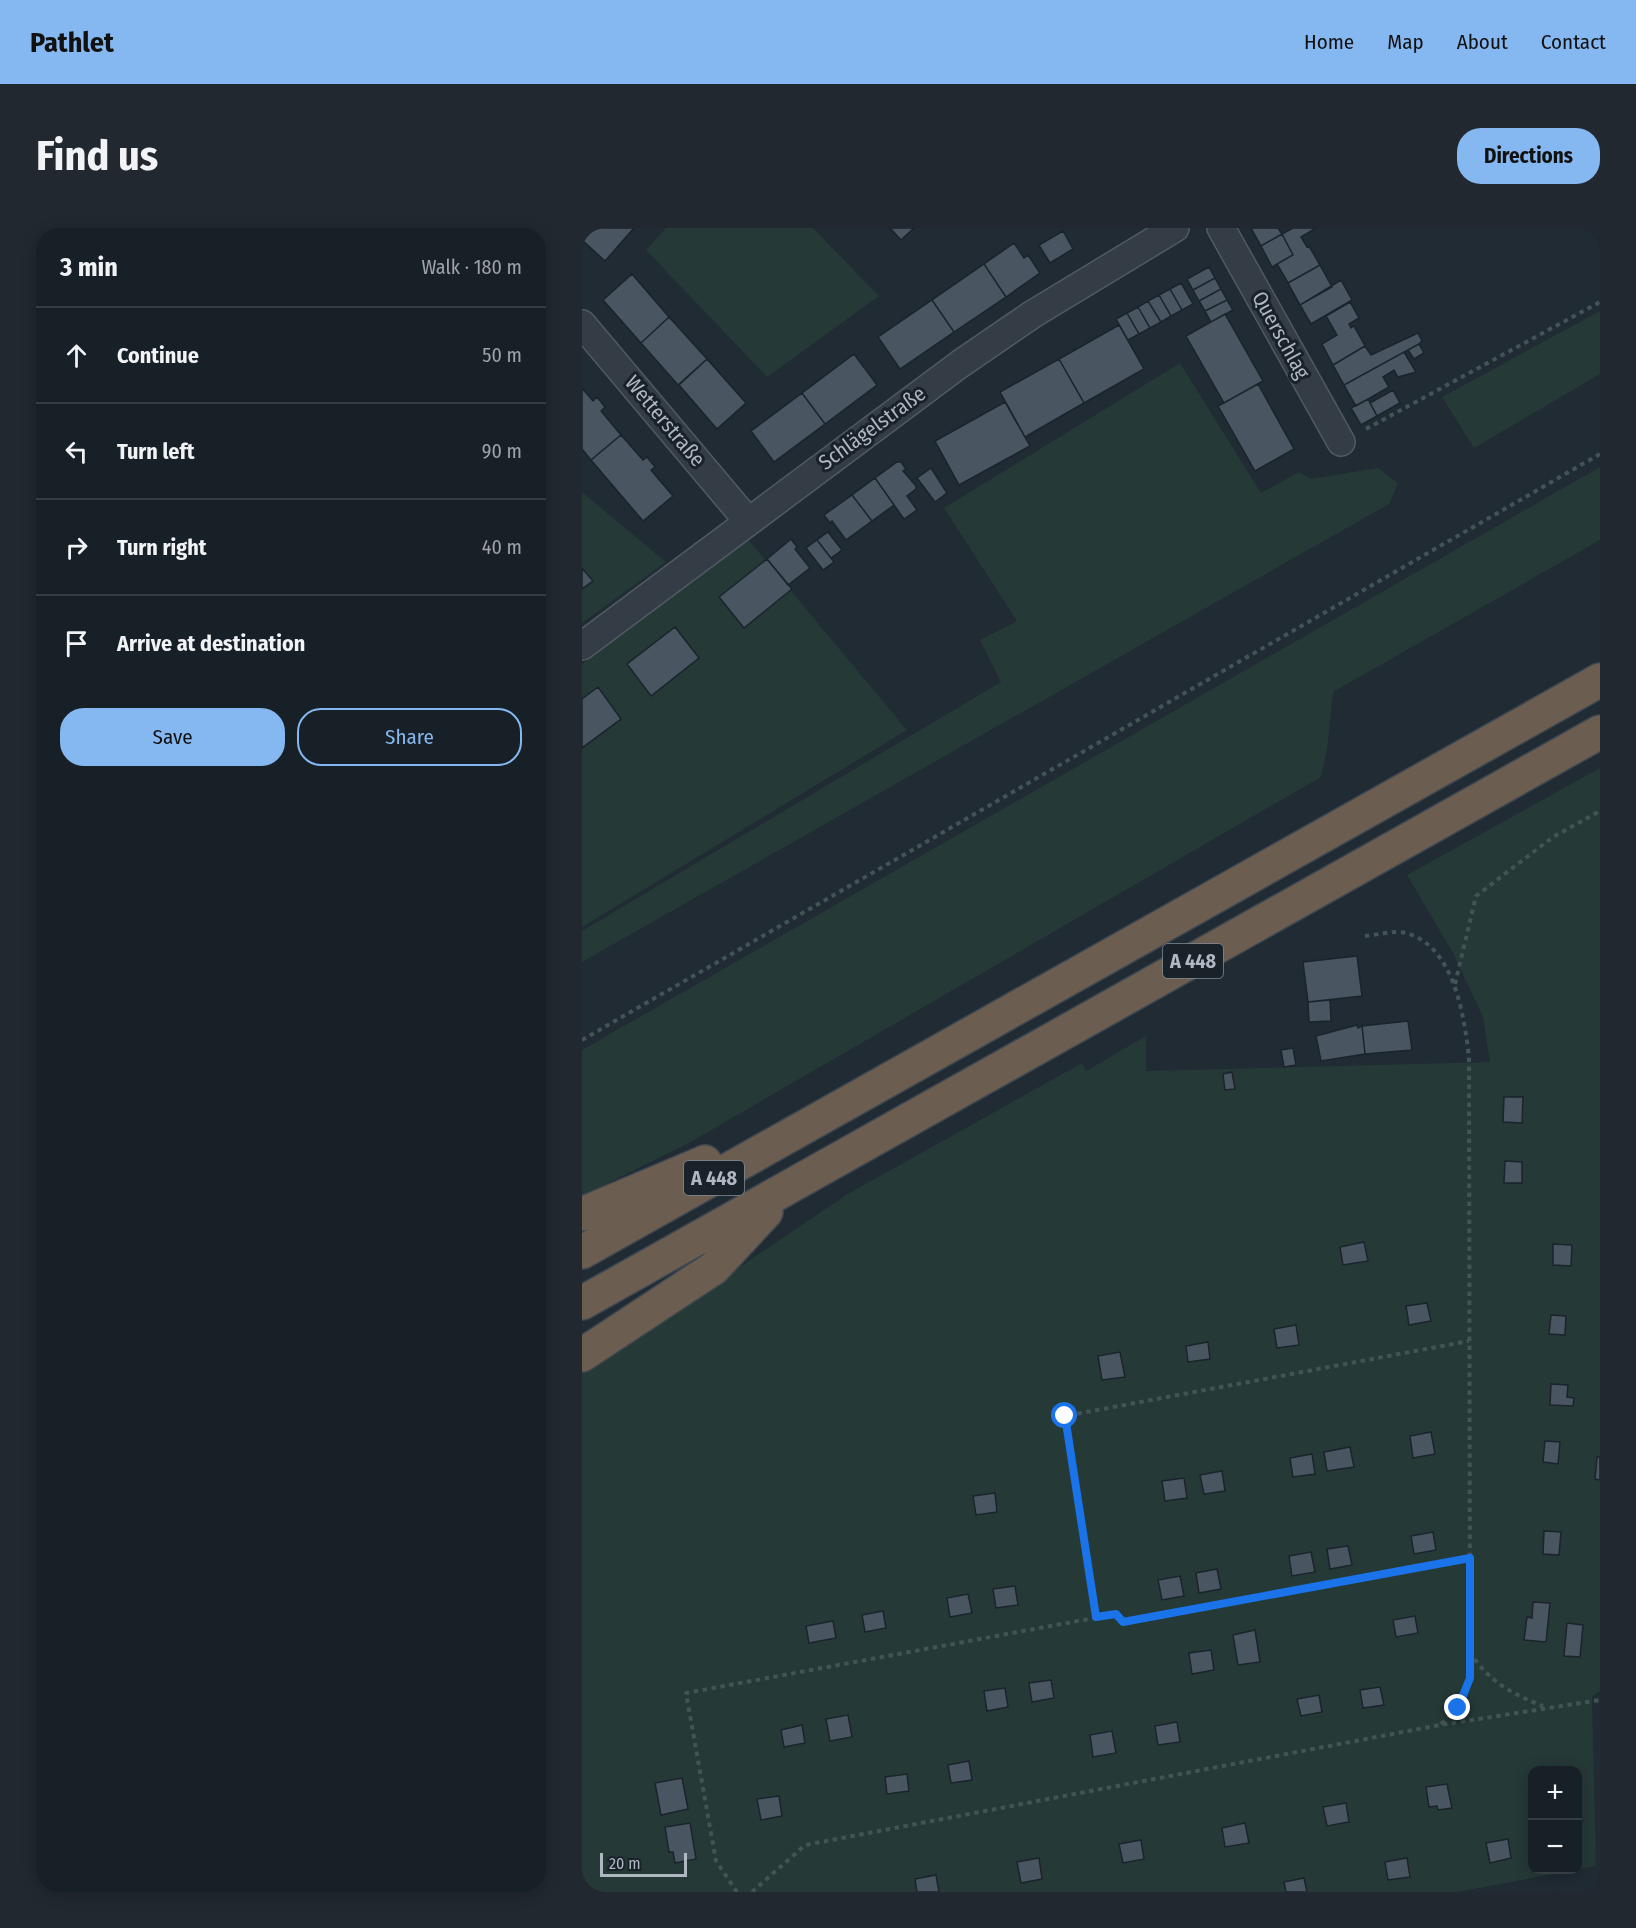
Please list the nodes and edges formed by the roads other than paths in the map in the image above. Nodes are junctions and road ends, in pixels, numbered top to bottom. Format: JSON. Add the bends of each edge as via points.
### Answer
{"nodes":[{"id":1,"x":1175,"y":228,"type":"edge"},
{"id":2,"x":1221,"y":228,"type":"edge"},
{"id":3,"x":582,"y":324,"type":"edge"},
{"id":4,"x":1341,"y":442,"type":"road end"},
{"id":5,"x":747,"y":520,"type":"junction"},
{"id":6,"x":582,"y":646,"type":"edge"},
{"id":7,"x":1600,"y":667,"type":"edge"},
{"id":8,"x":1600,"y":680,"type":"edge"},
{"id":9,"x":1520,"y":725,"type":"junction"},
{"id":10,"x":1600,"y":732,"type":"edge"},
{"id":11,"x":845,"y":1104,"type":"junction"},
{"id":12,"x":786,"y":1190,"type":"junction"},
{"id":13,"x":582,"y":1214,"type":"edge"},
{"id":14,"x":582,"y":1252,"type":"edge"},
{"id":15,"x":582,"y":1303,"type":"edge"},
{"id":16,"x":582,"y":1355,"type":"edge"}],
"edges":[{"from":1,"to":5,"type":"street","name":"Schlägelstraße","via":[[1024,320]]},
{"from":2,"to":4,"type":"street","name":"Querschlag"},
{"from":3,"to":5,"type":"street","name":"Wetterstraße"},
{"from":5,"to":6,"type":"street","name":"Schlägelstraße"},
{"from":7,"to":9,"type":"highway"},
{"from":8,"to":9,"type":"highway","number":"A 448"},
{"from":9,"to":11,"type":"highway","number":"A 448"},
{"from":10,"to":12,"type":"highway","number":"A 448"},
{"from":11,"to":13,"type":"highway"},
{"from":11,"to":14,"type":"highway","number":"A 448"},
{"from":12,"to":15,"type":"highway","number":"A 448"},
{"from":12,"to":16,"type":"highway","via":[[714,1268]]}]}
